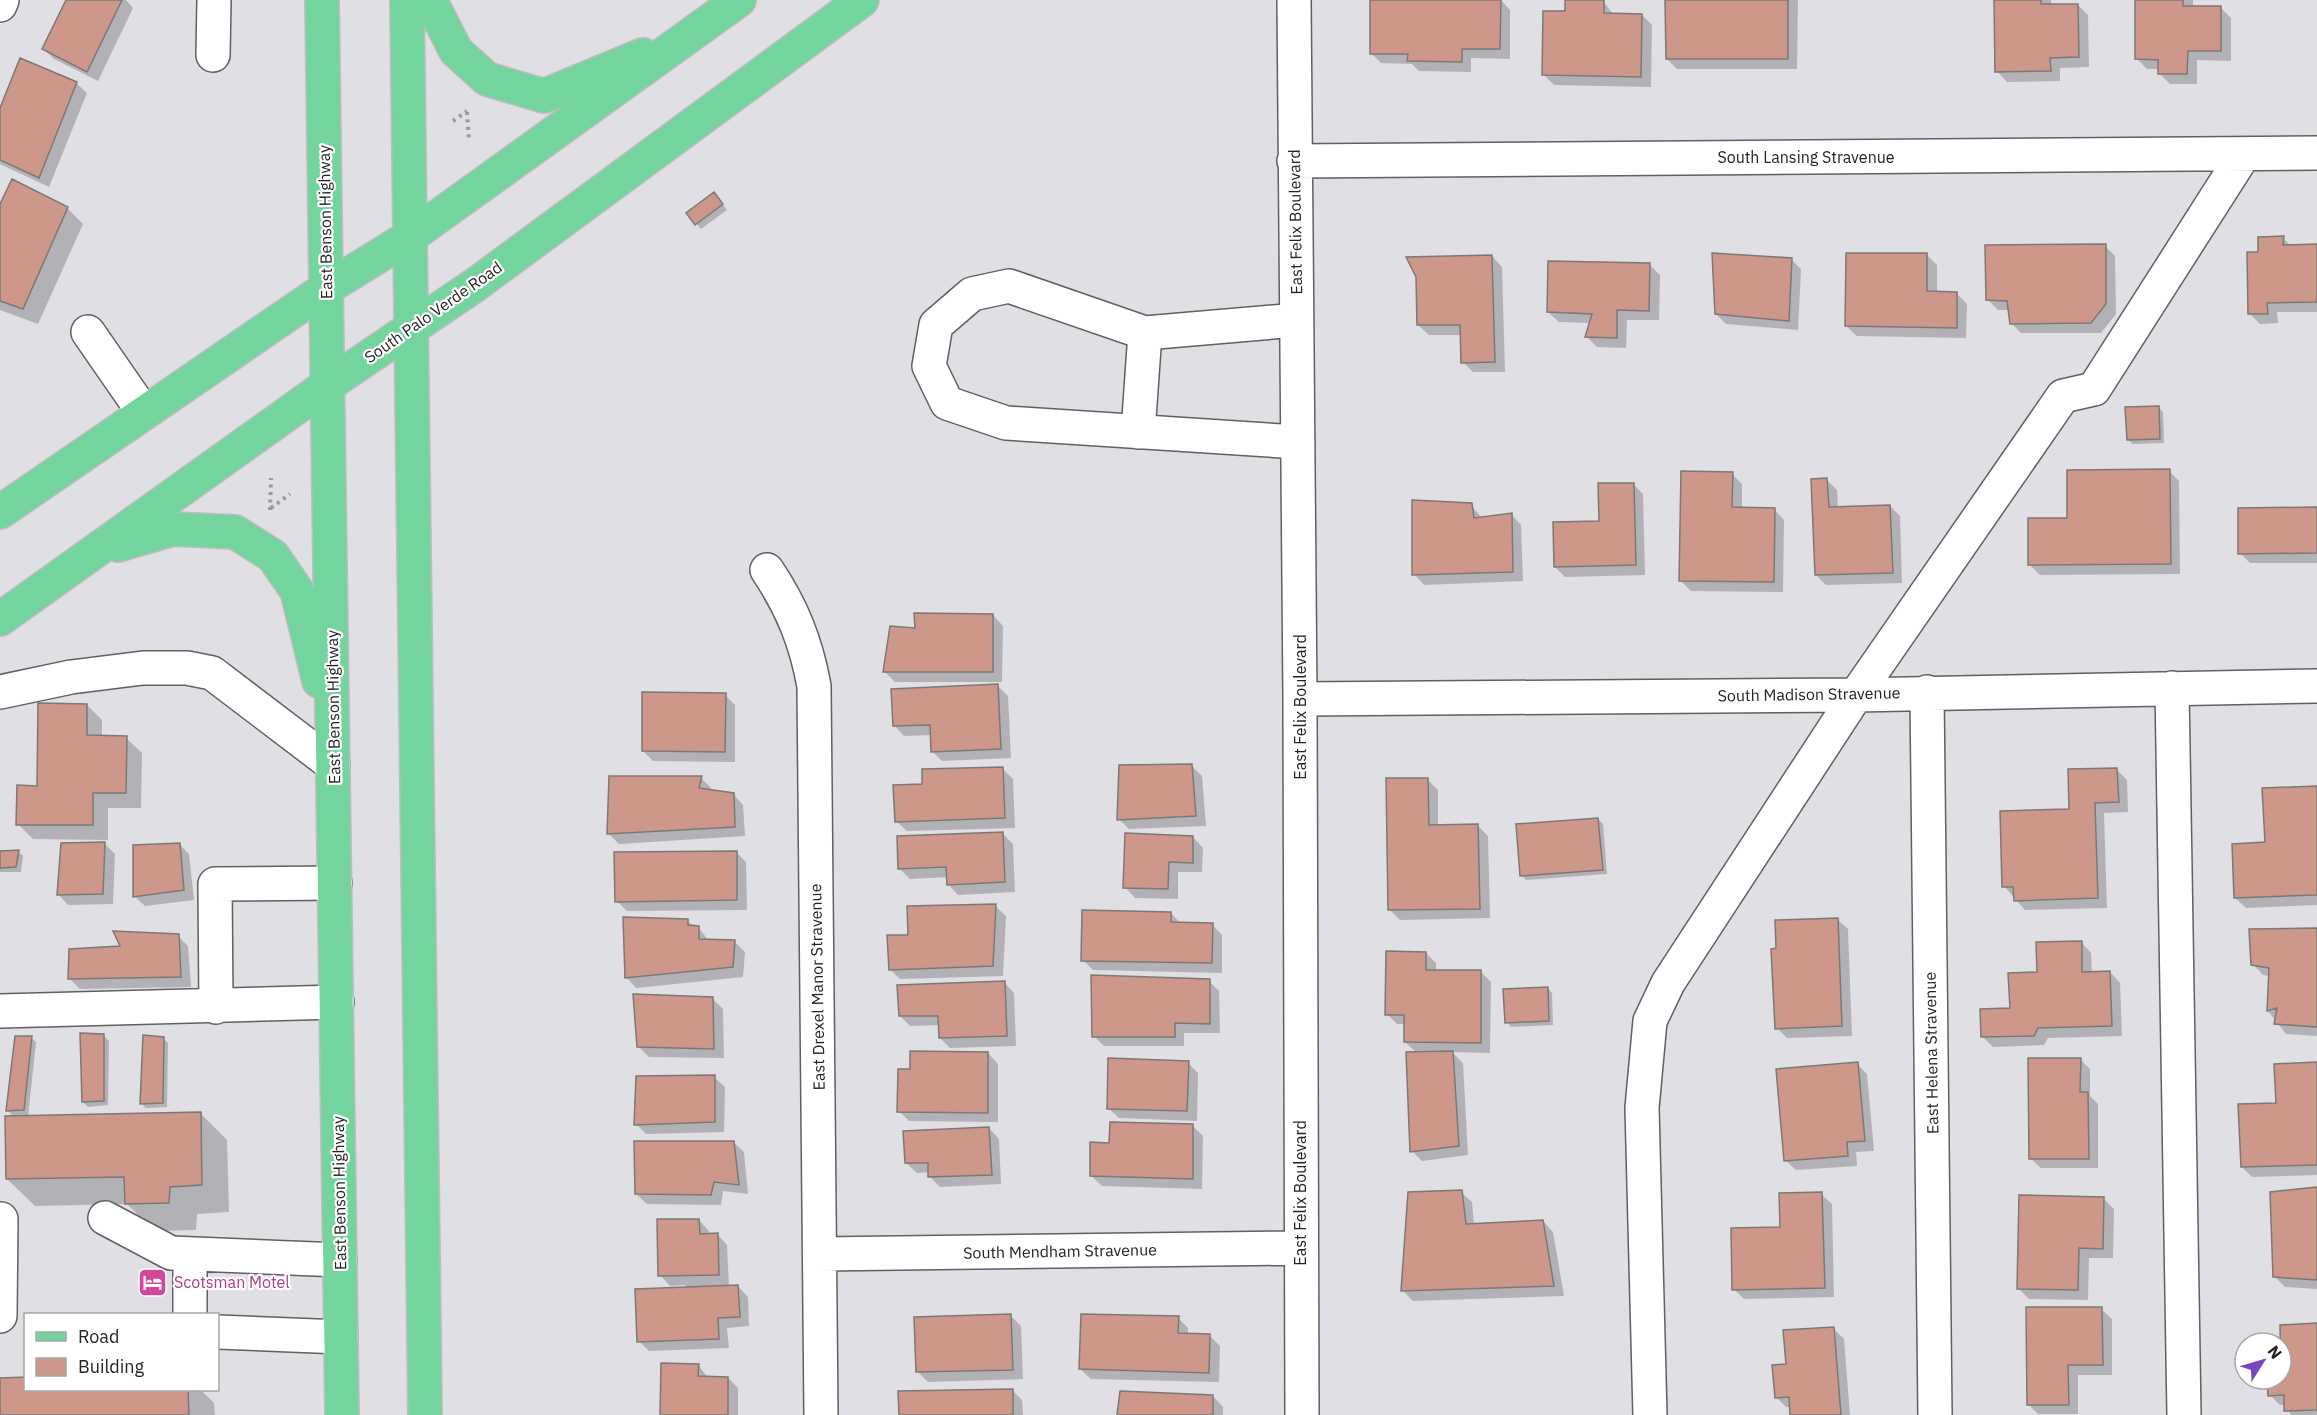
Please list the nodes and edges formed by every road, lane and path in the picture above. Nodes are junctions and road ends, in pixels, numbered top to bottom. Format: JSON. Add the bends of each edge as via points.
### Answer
{"nodes":[{"id":1,"x":2,"y":0,"type":"edge"},
{"id":2,"x":214,"y":0,"type":"edge"},
{"id":3,"x":322,"y":0,"type":"edge"},
{"id":4,"x":407,"y":0,"type":"edge"},
{"id":5,"x":430,"y":0,"type":"edge"},
{"id":6,"x":739,"y":0,"type":"edge"},
{"id":7,"x":862,"y":0,"type":"edge"},
{"id":8,"x":1294,"y":0,"type":"edge"},
{"id":9,"x":0,"y":5,"type":"edge"},
{"id":10,"x":684,"y":40,"type":"junction"},
{"id":11,"x":213,"y":55,"type":"dead end"},
{"id":12,"x":472,"y":104,"type":"dead end"},
{"id":13,"x":467,"y":111,"type":"junction"},
{"id":14,"x":453,"y":121,"type":"dead end"},
{"id":15,"x":469,"y":141,"type":"dead end"},
{"id":16,"x":2317,"y":153,"type":"edge"},
{"id":17,"x":2244,"y":154,"type":"junction"},
{"id":18,"x":1294,"y":161,"type":"junction"},
{"id":19,"x":411,"y":236,"type":"junction"},
{"id":20,"x":325,"y":289,"type":"junction"},
{"id":21,"x":1296,"y":320,"type":"junction"},
{"id":22,"x":412,"y":327,"type":"junction"},
{"id":23,"x":88,"y":332,"type":"dead end"},
{"id":24,"x":1145,"y":333,"type":"junction"},
{"id":25,"x":328,"y":384,"type":"junction"},
{"id":26,"x":144,"y":413,"type":"junction"},
{"id":27,"x":1138,"y":432,"type":"junction"},
{"id":28,"x":1298,"y":442,"type":"junction"},
{"id":29,"x":271,"y":478,"type":"dead end"},
{"id":30,"x":291,"y":494,"type":"dead end"},
{"id":31,"x":271,"y":508,"type":"junction"},
{"id":32,"x":0,"y":512,"type":"edge"},
{"id":33,"x":268,"y":514,"type":"dead end"},
{"id":34,"x":93,"y":552,"type":"junction"},
{"id":35,"x":766,"y":570,"type":"dead end"},
{"id":36,"x":0,"y":619,"type":"edge"},
{"id":37,"x":2317,"y":686,"type":"edge"},
{"id":38,"x":2172,"y":688,"type":"junction"},
{"id":39,"x":0,"y":692,"type":"edge"},
{"id":40,"x":1927,"y":692,"type":"junction"},
{"id":41,"x":1856,"y":694,"type":"junction"},
{"id":42,"x":1300,"y":699,"type":"junction"},
{"id":43,"x":333,"y":765,"type":"junction"},
{"id":44,"x":335,"y":883,"type":"junction"},
{"id":45,"x":337,"y":1002,"type":"junction"},
{"id":46,"x":216,"y":1007,"type":"junction"},
{"id":47,"x":0,"y":1011,"type":"edge"},
{"id":48,"x":105,"y":1218,"type":"dead end"},
{"id":49,"x":1,"y":1219,"type":"edge"},
{"id":50,"x":1300,"y":1248,"type":"junction"},
{"id":51,"x":180,"y":1253,"type":"junction"},
{"id":52,"x":819,"y":1254,"type":"junction"},
{"id":53,"x":340,"y":1260,"type":"junction"},
{"id":54,"x":190,"y":1313,"type":"edge"},
{"id":55,"x":0,"y":1316,"type":"edge"},
{"id":56,"x":219,"y":1332,"type":"edge"},
{"id":57,"x":341,"y":1337,"type":"junction"},
{"id":58,"x":342,"y":1415,"type":"edge"},
{"id":59,"x":424,"y":1415,"type":"edge"},
{"id":60,"x":821,"y":1415,"type":"edge"},
{"id":61,"x":1302,"y":1415,"type":"edge"},
{"id":62,"x":1650,"y":1415,"type":"edge"},
{"id":63,"x":1935,"y":1415,"type":"edge"},
{"id":64,"x":2184,"y":1415,"type":"edge"}],
"edges":[{"from":1,"to":9,"type":"street"},
{"from":2,"to":11,"type":"street"},
{"from":3,"to":20,"type":"main road","name":"East Benson Highway"},
{"from":4,"to":19,"type":"main road"},
{"from":5,"to":10,"type":"main road","via":[[456,51],[487,79],[544,96]]},
{"from":6,"to":10,"type":"main road"},
{"from":7,"to":22,"type":"main road","name":"South Palo Verde Road","via":[[475,285]]},
{"from":8,"to":18,"type":"street","name":"East Felix Boulevard"},
{"from":10,"to":19,"type":"main road"},
{"from":12,"to":13,"type":"path"},
{"from":13,"to":14,"type":"path"},
{"from":13,"to":15,"type":"path"},
{"from":16,"to":17,"type":"street","name":"South Lansing Stravenue"},
{"from":17,"to":18,"type":"street","name":"South Lansing Stravenue"},
{"from":17,"to":41,"type":"street","via":[[2094,389],[2063,396]]},
{"from":18,"to":21,"type":"street","name":"East Felix Boulevard"},
{"from":19,"to":20,"type":"main road"},
{"from":19,"to":22,"type":"main road"},
{"from":20,"to":25,"type":"main road","name":"East Benson Highway"},
{"from":20,"to":26,"type":"main road"},
{"from":21,"to":24,"type":"street"},
{"from":21,"to":28,"type":"street","name":"East Felix Boulevard"},
{"from":22,"to":25,"type":"main road","name":"South Palo Verde Road"},
{"from":22,"to":59,"type":"main road"},
{"from":23,"to":26,"type":"street"},
{"from":24,"to":27,"type":"street"},
{"from":24,"to":27,"type":"street","via":[[1009,286],[972,294],[936,325],[929,366],[947,403],[1006,423]]},
{"from":25,"to":34,"type":"main road","name":"South Palo Verde Road"},
{"from":25,"to":43,"type":"main road","name":"East Benson Highway"},
{"from":26,"to":32,"type":"main road"},
{"from":27,"to":28,"type":"street"},
{"from":28,"to":42,"type":"street","name":"East Felix Boulevard"},
{"from":29,"to":31,"type":"path"},
{"from":30,"to":31,"type":"path"},
{"from":31,"to":33,"type":"path"},
{"from":34,"to":36,"type":"main road","name":"South Palo Verde Road"},
{"from":34,"to":43,"type":"main road","via":[[173,529],[235,532],[273,556],[297,591],[317,668]]},
{"from":35,"to":52,"type":"street","name":"East Drexel Manor Stravenue","via":[[799,625],[814,687]]},
{"from":37,"to":38,"type":"street","name":"South Madison Stravenue"},
{"from":38,"to":40,"type":"street","name":"South Madison Stravenue"},
{"from":38,"to":64,"type":"street"},
{"from":39,"to":43,"type":"street","via":[[71,677],[143,668],[186,668],[212,673]]},
{"from":40,"to":41,"type":"street","name":"South Madison Stravenue"},
{"from":40,"to":63,"type":"street","name":"East Helena Stravenue"},
{"from":41,"to":42,"type":"street","name":"South Madison Stravenue"},
{"from":41,"to":62,"type":"street","via":[[1668,983],[1650,1021],[1642,1108]]},
{"from":42,"to":50,"type":"street","name":"East Felix Boulevard"},
{"from":43,"to":44,"type":"main road","name":"East Benson Highway"},
{"from":44,"to":45,"type":"main road","name":"East Benson Highway"},
{"from":44,"to":46,"type":"street","via":[[215,884]]},
{"from":45,"to":46,"type":"street"},
{"from":45,"to":53,"type":"main road","name":"East Benson Highway"},
{"from":46,"to":47,"type":"street"},
{"from":48,"to":51,"type":"street"},
{"from":49,"to":55,"type":"street"},
{"from":50,"to":52,"type":"street","name":"South Mendham Stravenue"},
{"from":50,"to":61,"type":"street","name":"East Felix Boulevard"},
{"from":51,"to":53,"type":"street"},
{"from":51,"to":54,"type":"street"},
{"from":52,"to":60,"type":"street","name":"East Drexel Manor Stravenue"},
{"from":53,"to":57,"type":"main road","name":"East Benson Highway"},
{"from":56,"to":57,"type":"street"},
{"from":57,"to":58,"type":"main road","name":"East Benson Highway"}]}
